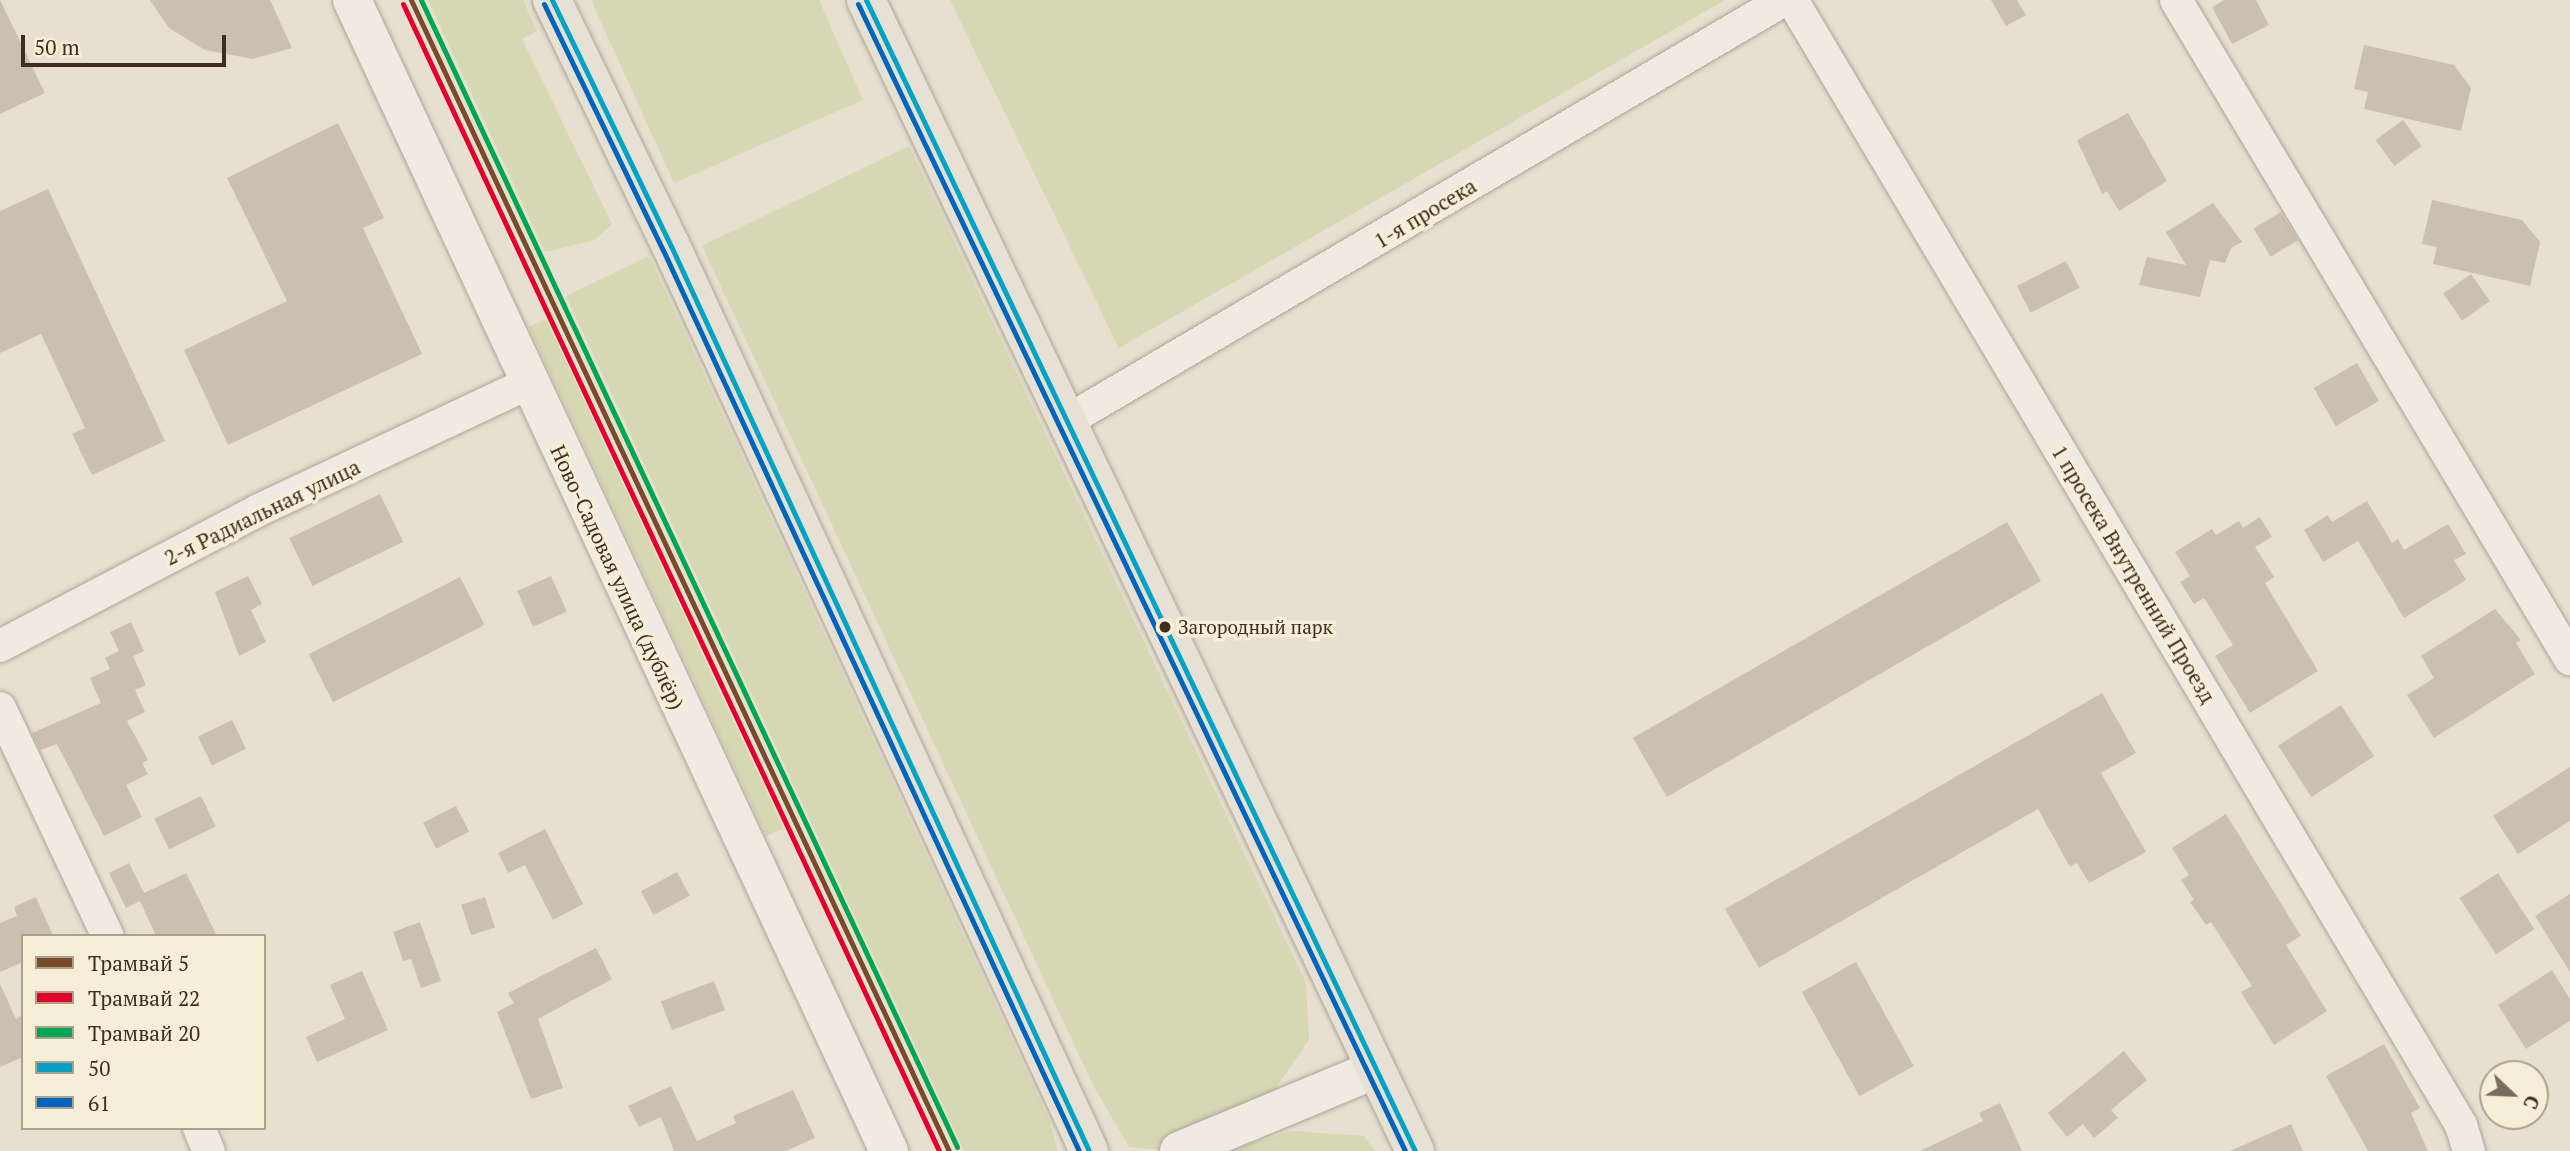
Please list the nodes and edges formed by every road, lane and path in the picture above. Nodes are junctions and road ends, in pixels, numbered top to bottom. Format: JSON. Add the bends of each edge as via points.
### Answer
{"nodes":[{"id":1,"x":352,"y":0,"type":"edge"},
{"id":2,"x":552,"y":0,"type":"edge"},
{"id":3,"x":866,"y":0,"type":"edge"},
{"id":4,"x":1784,"y":0,"type":"edge"},
{"id":5,"x":1792,"y":0,"type":"edge"},
{"id":6,"x":2176,"y":0,"type":"edge"},
{"id":7,"x":527,"y":384,"type":"junction"},
{"id":8,"x":1065,"y":422,"type":"junction"},
{"id":9,"x":0,"y":646,"type":"edge"},
{"id":10,"x":2570,"y":659,"type":"edge"},
{"id":11,"x":0,"y":708,"type":"edge"},
{"id":12,"x":106,"y":934,"type":"edge"},
{"id":13,"x":1376,"y":1069,"type":"junction"},
{"id":14,"x":200,"y":1130,"type":"edge"},
{"id":15,"x":209,"y":1151,"type":"edge"},
{"id":16,"x":889,"y":1151,"type":"edge"},
{"id":17,"x":1089,"y":1151,"type":"edge"},
{"id":18,"x":1179,"y":1151,"type":"edge"},
{"id":19,"x":1415,"y":1151,"type":"edge"},
{"id":20,"x":2469,"y":1151,"type":"edge"}],
"edges":[{"from":1,"to":7,"type":"street","name":"Ново-Садовая улица (дублёр)"},
{"from":2,"to":17,"type":"main road","via":[[671,246]]},
{"from":3,"to":8,"type":"main road"},
{"from":4,"to":8,"type":"street","name":"1-я просека"},
{"from":5,"to":20,"type":"street","name":"1 просека Внутренний Проезд","via":[[2454,1113]]},
{"from":6,"to":10,"type":"street"},
{"from":7,"to":9,"type":"street","name":"2-я Радиальная улица","via":[[259,510]]},
{"from":7,"to":16,"type":"street","name":"Ново-Садовая улица (дублёр)"},
{"from":8,"to":13,"type":"main road"},
{"from":11,"to":12,"type":"street"},
{"from":13,"to":18,"type":"street"},
{"from":13,"to":19,"type":"main road"},
{"from":14,"to":15,"type":"street"}]}
